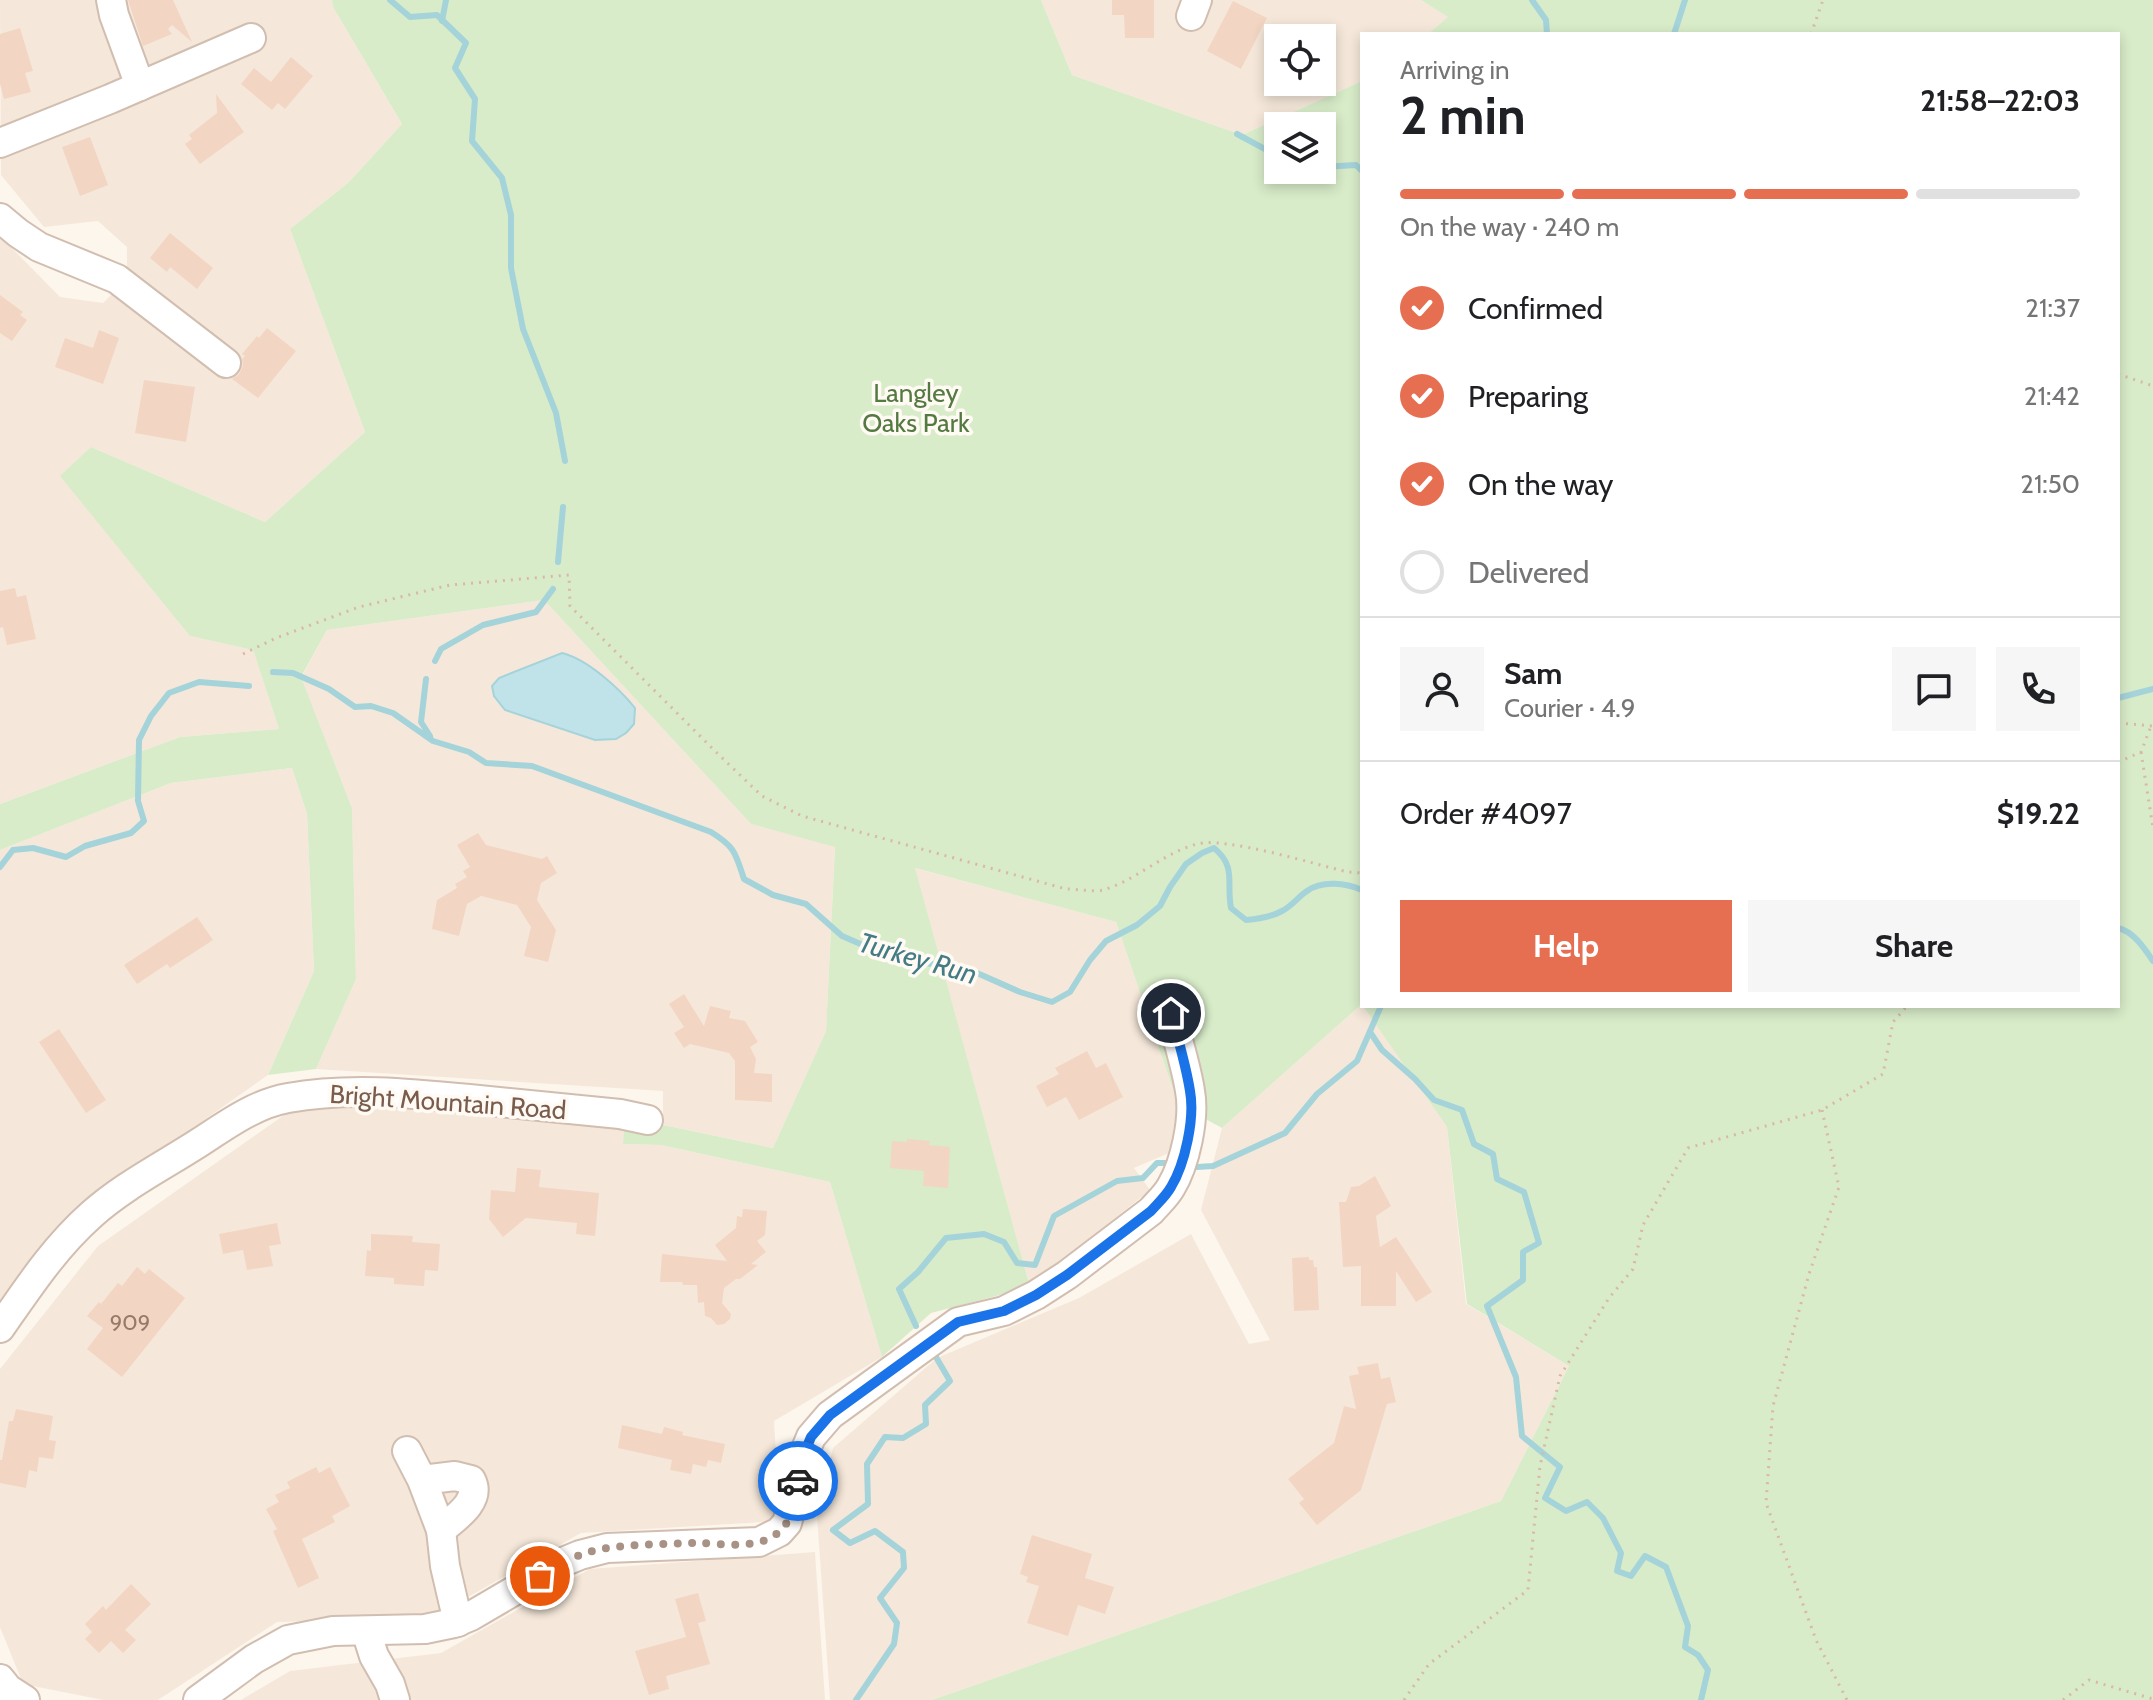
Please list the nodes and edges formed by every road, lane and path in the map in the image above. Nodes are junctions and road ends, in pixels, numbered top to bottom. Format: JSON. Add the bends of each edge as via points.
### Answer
{"nodes":[{"id":1,"x":111,"y":0,"type":"edge"},
{"id":2,"x":1823,"y":0,"type":"edge"},
{"id":3,"x":1812,"y":32,"type":"edge"},
{"id":4,"x":251,"y":38,"type":"dead end"},
{"id":5,"x":140,"y":86,"type":"junction"},
{"id":6,"x":0,"y":143,"type":"edge"},
{"id":7,"x":0,"y":218,"type":"edge"},
{"id":8,"x":226,"y":363,"type":"dead end"},
{"id":9,"x":2120,"y":375,"type":"edge"},
{"id":10,"x":2153,"y":386,"type":"edge"},
{"id":11,"x":243,"y":654,"type":"dead end"},
{"id":12,"x":2120,"y":723,"type":"edge"},
{"id":13,"x":2152,"y":726,"type":"edge"},
{"id":14,"x":2141,"y":752,"type":"junction"},
{"id":15,"x":2120,"y":761,"type":"edge"},
{"id":16,"x":2153,"y":828,"type":"edge"},
{"id":17,"x":1360,"y":873,"type":"edge"},
{"id":18,"x":1905,"y":1008,"type":"edge"},
{"id":19,"x":1171,"y":1013,"type":"dead end"},
{"id":20,"x":1822,"y":1110,"type":"junction"},
{"id":21,"x":648,"y":1120,"type":"dead end"},
{"id":22,"x":0,"y":1328,"type":"edge"},
{"id":23,"x":407,"y":1451,"type":"dead end"},
{"id":24,"x":422,"y":1480,"type":"junction"},
{"id":25,"x":441,"y":1530,"type":"junction"},
{"id":26,"x":458,"y":1622,"type":"junction"},
{"id":27,"x":366,"y":1631,"type":"junction"},
{"id":28,"x":2153,"y":1699,"type":"edge"},
{"id":29,"x":198,"y":1700,"type":"edge"},
{"id":30,"x":395,"y":1700,"type":"edge"},
{"id":31,"x":1404,"y":1700,"type":"edge"},
{"id":32,"x":1847,"y":1700,"type":"edge"},
{"id":33,"x":2063,"y":1700,"type":"edge"}],
"edges":[{"from":1,"to":5,"type":"street"},
{"from":2,"to":3,"type":"path"},
{"from":4,"to":5,"type":"street"},
{"from":5,"to":6,"type":"street"},
{"from":7,"to":8,"type":"street","via":[[39,247],[117,279]]},
{"from":9,"to":10,"type":"path"},
{"from":11,"to":17,"type":"path","via":[[359,607],[450,585],[569,575],[570,606],[762,796],[802,816],[1066,889],[1101,890],[1201,842]]},
{"from":12,"to":13,"type":"path"},
{"from":13,"to":14,"type":"path"},
{"from":14,"to":15,"type":"path"},
{"from":14,"to":16,"type":"path"},
{"from":18,"to":20,"type":"path","via":[[1893,1022],[1883,1074]]},
{"from":19,"to":26,"type":"street","via":[[1191,1094],[1184,1157],[1171,1187],[1151,1211],[1067,1275],[1004,1311],[958,1322],[830,1415],[811,1437],[790,1517],[779,1532],[759,1542],[607,1548],[580,1555]]},
{"from":20,"to":31,"type":"path","via":[[1688,1148],[1643,1225],[1633,1269],[1560,1376],[1540,1466],[1528,1590],[1429,1664]]},
{"from":20,"to":32,"type":"path","via":[[1839,1187],[1773,1406],[1766,1503],[1816,1640]]},
{"from":21,"to":22,"type":"street","name":"Bright Mountain Road","via":[[436,1096],[350,1091],[284,1098],[236,1119],[92,1214],[45,1263]]},
{"from":23,"to":24,"type":"street"},
{"from":24,"to":25,"type":"street"},
{"from":24,"to":25,"type":"street","via":[[455,1476],[474,1485],[466,1507]]},
{"from":25,"to":26,"type":"street"},
{"from":26,"to":27,"type":"street"},
{"from":27,"to":29,"type":"street","via":[[288,1640]]},
{"from":27,"to":30,"type":"street"},
{"from":28,"to":33,"type":"path","via":[[2089,1680]]}]}
